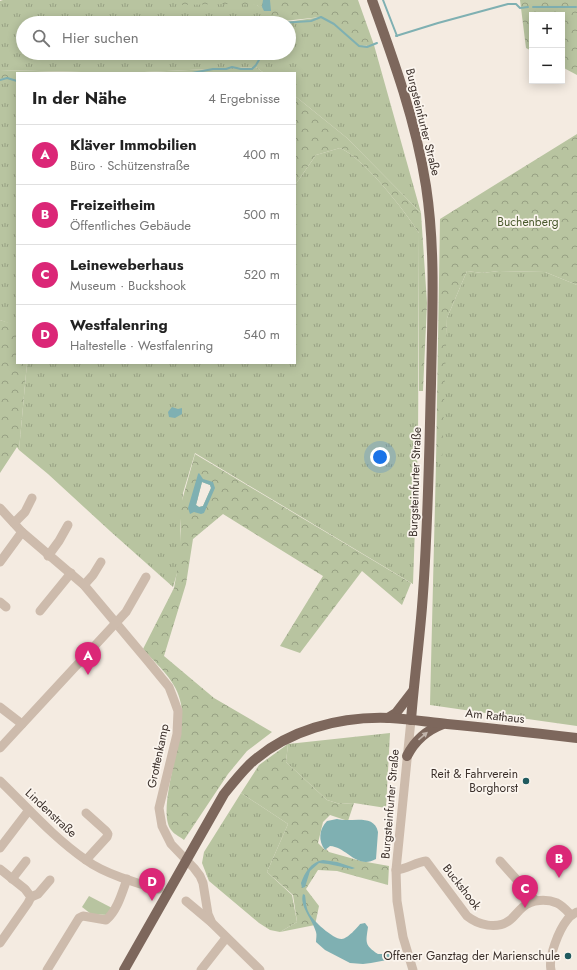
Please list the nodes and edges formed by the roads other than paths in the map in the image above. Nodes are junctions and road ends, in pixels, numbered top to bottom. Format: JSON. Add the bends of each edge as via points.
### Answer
{"nodes":[{"id":1,"x":372,"y":0,"type":"edge"},
{"id":2,"x":32,"y":498,"type":"dead end"},
{"id":3,"x":0,"y":508,"type":"edge"},
{"id":4,"x":14,"y":523,"type":"junction"},
{"id":5,"x":68,"y":525,"type":"dead end"},
{"id":6,"x":22,"y":532,"type":"junction"},
{"id":7,"x":48,"y":556,"type":"junction"},
{"id":8,"x":1,"y":559,"type":"edge"},
{"id":9,"x":102,"y":562,"type":"dead end"},
{"id":10,"x":71,"y":574,"type":"junction"},
{"id":11,"x":146,"y":577,"type":"dead end"},
{"id":12,"x":84,"y":585,"type":"junction"},
{"id":13,"x":40,"y":611,"type":"dead end"},
{"id":14,"x":116,"y":623,"type":"junction"},
{"id":15,"x":413,"y":691,"type":"junction"},
{"id":16,"x":0,"y":707,"type":"edge"},
{"id":17,"x":388,"y":718,"type":"junction"},
{"id":18,"x":411,"y":720,"type":"junction"},
{"id":19,"x":445,"y":723,"type":"junction"},
{"id":20,"x":22,"y":724,"type":"junction"},
{"id":21,"x":577,"y":738,"type":"edge"},
{"id":22,"x":0,"y":748,"type":"edge"},
{"id":23,"x":407,"y":756,"type":"junction"},
{"id":24,"x":0,"y":782,"type":"edge"},
{"id":25,"x":30,"y":810,"type":"junction"},
{"id":26,"x":86,"y":813,"type":"dead end"},
{"id":27,"x":0,"y":848,"type":"edge"},
{"id":28,"x":86,"y":860,"type":"junction"},
{"id":29,"x":186,"y":860,"type":"junction"},
{"id":30,"x":26,"y":861,"type":"dead end"},
{"id":31,"x":500,"y":861,"type":"dead end"},
{"id":32,"x":0,"y":869,"type":"edge"},
{"id":33,"x":396,"y":870,"type":"junction"},
{"id":34,"x":12,"y":879,"type":"junction"},
{"id":35,"x":127,"y":879,"type":"junction"},
{"id":36,"x":50,"y":880,"type":"dead end"},
{"id":37,"x":159,"y":890,"type":"dead end"},
{"id":38,"x":31,"y":897,"type":"junction"},
{"id":39,"x":535,"y":900,"type":"junction"},
{"id":40,"x":186,"y":901,"type":"dead end"},
{"id":41,"x":574,"y":913,"type":"edge"},
{"id":42,"x":212,"y":923,"type":"junction"},
{"id":43,"x":226,"y":938,"type":"junction"},
{"id":44,"x":0,"y":943,"type":"edge"},
{"id":45,"x":47,"y":970,"type":"edge"},
{"id":46,"x":124,"y":970,"type":"edge"},
{"id":47,"x":201,"y":970,"type":"edge"},
{"id":48,"x":260,"y":970,"type":"edge"},
{"id":49,"x":413,"y":970,"type":"edge"},
{"id":50,"x":551,"y":970,"type":"edge"}],
"edges":[{"from":1,"to":15,"type":"main road","name":"Burgsteinfurter Straße","via":[[414,127],[426,186],[431,233],[433,282],[428,493],[422,606]]},
{"from":2,"to":4,"type":"street","via":[[25,512]]},
{"from":3,"to":4,"type":"street","name":"Grottenkamp"},
{"from":4,"to":6,"type":"street","name":"Grottenkamp"},
{"from":5,"to":7,"type":"street"},
{"from":6,"to":7,"type":"street","name":"Grottenkamp"},
{"from":6,"to":8,"type":"street"},
{"from":7,"to":10,"type":"street","name":"Grottenkamp"},
{"from":9,"to":12,"type":"street"},
{"from":10,"to":12,"type":"street","name":"Grottenkamp"},
{"from":10,"to":13,"type":"street"},
{"from":11,"to":14,"type":"street","via":[[126,612]]},
{"from":12,"to":14,"type":"street","name":"Grottenkamp"},
{"from":14,"to":20,"type":"street"},
{"from":14,"to":29,"type":"street","name":"Grottenkamp","via":[[169,687],[178,711],[177,734],[159,808],[162,826],[171,844]]},
{"from":15,"to":17,"type":"main road","via":[[396,713]]},
{"from":15,"to":18,"type":"main road","name":"Burgsteinfurter Straße"},
{"from":16,"to":20,"type":"street"},
{"from":17,"to":18,"type":"main road","name":"Am Rathaus"},
{"from":17,"to":29,"type":"main road","name":"Am Rathaus","via":[[310,729],[277,744],[237,777],[224,794]]},
{"from":18,"to":19,"type":"main road","name":"Am Rathaus"},
{"from":18,"to":23,"type":"street","name":"Burgsteinfurter Straße"},
{"from":19,"to":21,"type":"main road","name":"Am Rathaus"},
{"from":23,"to":19,"type":"main road","one_way":true,"via":[[423,735]]},
{"from":20,"to":22,"type":"street"},
{"from":23,"to":33,"type":"street","name":"Burgsteinfurter Straße"},
{"from":24,"to":25,"type":"street","name":"Lindenstraße"},
{"from":25,"to":27,"type":"street"},
{"from":25,"to":28,"type":"street","name":"Lindenstraße","via":[[60,840]]},
{"from":26,"to":28,"type":"street","name":"Lindenstraße","via":[[108,834]]},
{"from":28,"to":35,"type":"street","name":"Lindenstraße"},
{"from":29,"to":42,"type":"street","name":"Grottenkamp","via":[[203,883]]},
{"from":29,"to":46,"type":"main road","name":"Am Rathaus"},
{"from":30,"to":34,"type":"street"},
{"from":31,"to":39,"type":"street"},
{"from":32,"to":34,"type":"street"},
{"from":33,"to":39,"type":"street","name":"Buckshook","via":[[426,861],[467,916],[485,925],[498,925],[509,921],[523,907]]},
{"from":33,"to":49,"type":"street","name":"Burgsteinfurter Straße","via":[[397,901]]},
{"from":34,"to":38,"type":"street"},
{"from":35,"to":37,"type":"street","name":"Lindenstraße"},
{"from":35,"to":45,"type":"street","via":[[110,916],[106,920],[83,916],[79,918]]},
{"from":36,"to":38,"type":"street","via":[[38,894]]},
{"from":38,"to":44,"type":"street"},
{"from":39,"to":41,"type":"street","via":[[558,904]]},
{"from":40,"to":42,"type":"street"},
{"from":41,"to":50,"type":"street","via":[[564,924],[550,960]]},
{"from":42,"to":43,"type":"street"},
{"from":43,"to":47,"type":"street"},
{"from":43,"to":48,"type":"street"}]}
